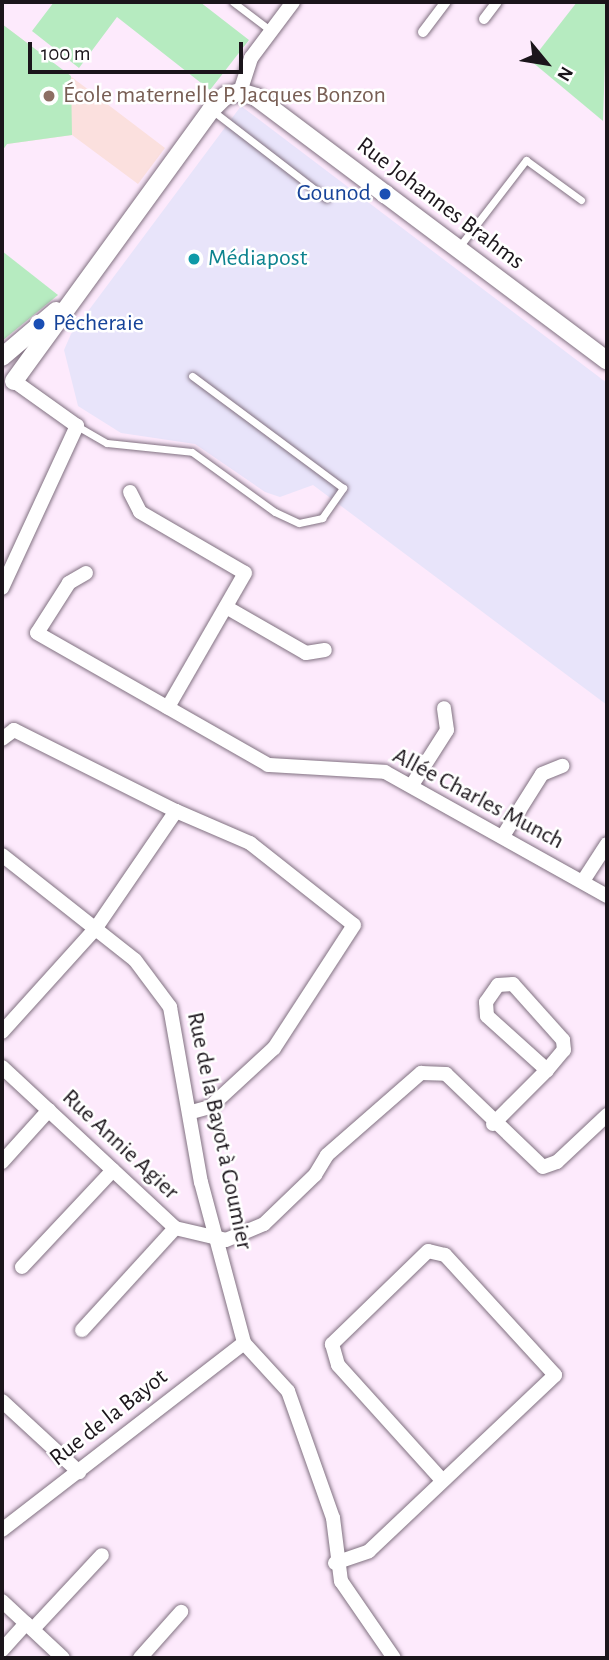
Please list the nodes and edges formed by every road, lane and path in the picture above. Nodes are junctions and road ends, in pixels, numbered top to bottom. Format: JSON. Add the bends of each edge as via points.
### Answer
{"nodes":[{"id":1,"x":233,"y":2,"type":"edge"},
{"id":2,"x":293,"y":2,"type":"edge"},
{"id":3,"x":446,"y":2,"type":"edge"},
{"id":4,"x":497,"y":2,"type":"edge"},
{"id":5,"x":484,"y":19,"type":"dead end"},
{"id":6,"x":271,"y":31,"type":"junction"},
{"id":7,"x":423,"y":32,"type":"dead end"},
{"id":8,"x":240,"y":92,"type":"junction"},
{"id":9,"x":211,"y":110,"type":"junction"},
{"id":10,"x":326,"y":198,"type":"dead end"},
{"id":11,"x":581,"y":200,"type":"dead end"},
{"id":12,"x":458,"y":248,"type":"junction"},
{"id":13,"x":67,"y":302,"type":"junction"},
{"id":14,"x":607,"y":361,"type":"edge"},
{"id":15,"x":6,"y":368,"type":"edge"},
{"id":16,"x":192,"y":376,"type":"dead end"},
{"id":17,"x":77,"y":426,"type":"junction"},
{"id":18,"x":130,"y":492,"type":"dead end"},
{"id":19,"x":86,"y":573,"type":"dead end"},
{"id":20,"x":2,"y":588,"type":"edge"},
{"id":21,"x":226,"y":607,"type":"junction"},
{"id":22,"x":325,"y":650,"type":"dead end"},
{"id":23,"x":167,"y":707,"type":"junction"},
{"id":24,"x":444,"y":708,"type":"dead end"},
{"id":25,"x":2,"y":739,"type":"edge"},
{"id":26,"x":562,"y":766,"type":"dead end"},
{"id":27,"x":412,"y":785,"type":"junction"},
{"id":28,"x":176,"y":811,"type":"junction"},
{"id":29,"x":503,"y":836,"type":"junction"},
{"id":30,"x":607,"y":844,"type":"edge"},
{"id":31,"x":2,"y":855,"type":"edge"},
{"id":32,"x":583,"y":881,"type":"junction"},
{"id":33,"x":607,"y":895,"type":"edge"},
{"id":34,"x":96,"y":928,"type":"junction"},
{"id":35,"x":4,"y":1025,"type":"edge"},
{"id":36,"x":2,"y":1067,"type":"edge"},
{"id":37,"x":547,"y":1070,"type":"junction"},
{"id":38,"x":49,"y":1110,"type":"junction"},
{"id":39,"x":191,"y":1112,"type":"junction"},
{"id":40,"x":607,"y":1115,"type":"edge"},
{"id":41,"x":493,"y":1124,"type":"junction"},
{"id":42,"x":2,"y":1162,"type":"edge"},
{"id":43,"x":113,"y":1170,"type":"junction"},
{"id":44,"x":175,"y":1228,"type":"junction"},
{"id":45,"x":216,"y":1238,"type":"junction"},
{"id":46,"x":22,"y":1267,"type":"dead end"},
{"id":47,"x":82,"y":1330,"type":"dead end"},
{"id":48,"x":244,"y":1343,"type":"junction"},
{"id":49,"x":4,"y":1408,"type":"edge"},
{"id":50,"x":79,"y":1472,"type":"junction"},
{"id":51,"x":442,"y":1480,"type":"junction"},
{"id":52,"x":2,"y":1530,"type":"edge"},
{"id":53,"x":102,"y":1555,"type":"dead end"},
{"id":54,"x":335,"y":1563,"type":"junction"},
{"id":55,"x":2,"y":1601,"type":"edge"},
{"id":56,"x":181,"y":1612,"type":"dead end"},
{"id":57,"x":30,"y":1626,"type":"junction"},
{"id":58,"x":2,"y":1650,"type":"edge"},
{"id":59,"x":63,"y":1658,"type":"edge"},
{"id":60,"x":140,"y":1658,"type":"edge"},
{"id":61,"x":394,"y":1658,"type":"edge"}],
"edges":[{"from":1,"to":6,"type":"lane"},
{"from":2,"to":6,"type":"street"},
{"from":3,"to":7,"type":"street"},
{"from":4,"to":5,"type":"street"},
{"from":6,"to":8,"type":"street","via":[[251,58]]},
{"from":8,"to":9,"type":"street","via":[[225,96]]},
{"from":8,"to":12,"type":"street","name":"Rue Johannes Brahms"},
{"from":9,"to":10,"type":"lane"},
{"from":9,"to":13,"type":"street"},
{"from":11,"to":12,"type":"lane","via":[[526,160]]},
{"from":12,"to":14,"type":"street","name":"Rue Johannes Brahms"},
{"from":13,"to":15,"type":"street"},
{"from":13,"to":15,"type":"street"},
{"from":15,"to":17,"type":"street"},
{"from":16,"to":17,"type":"lane","via":[[343,488],[321,518],[299,523],[192,452],[107,443]]},
{"from":17,"to":20,"type":"street"},
{"from":18,"to":21,"type":"street","via":[[140,512],[245,573]]},
{"from":19,"to":23,"type":"street","name":"Allée Charles Munch","via":[[69,583],[37,633]]},
{"from":21,"to":22,"type":"street","via":[[306,653]]},
{"from":21,"to":23,"type":"street"},
{"from":23,"to":27,"type":"street","name":"Allée Charles Munch","via":[[268,765],[353,765]]},
{"from":24,"to":27,"type":"street","via":[[447,730]]},
{"from":25,"to":28,"type":"street","via":[[14,730]]},
{"from":26,"to":29,"type":"street","via":[[542,774]]},
{"from":27,"to":29,"type":"street","name":"Allée Charles Munch"},
{"from":28,"to":34,"type":"street"},
{"from":28,"to":39,"type":"street","via":[[250,843],[345,913],[353,931],[274,1048],[210,1107]]},
{"from":29,"to":32,"type":"street","name":"Allée Charles Munch"},
{"from":30,"to":32,"type":"street"},
{"from":31,"to":34,"type":"street","name":"Rue de la Bayot à Goumier"},
{"from":32,"to":33,"type":"street","name":"Allée Charles Munch"},
{"from":34,"to":35,"type":"street"},
{"from":34,"to":39,"type":"street","name":"Rue de la Bayot à Goumier","via":[[143,968],[170,1007]]},
{"from":36,"to":38,"type":"street","name":"Rue Annie Agier"},
{"from":37,"to":37,"type":"street","via":[[564,1050],[563,1040],[513,984],[498,985],[486,1002],[487,1017]]},
{"from":37,"to":41,"type":"street"},
{"from":38,"to":42,"type":"street"},
{"from":38,"to":43,"type":"street","name":"Rue Annie Agier"},
{"from":39,"to":45,"type":"street","name":"Rue de la Bayot à Goumier"},
{"from":40,"to":41,"type":"street","via":[[557,1163],[543,1167]]},
{"from":41,"to":45,"type":"street","via":[[446,1074],[421,1073],[327,1155],[314,1175],[264,1224],[238,1239]]},
{"from":43,"to":44,"type":"street","name":"Rue Annie Agier"},
{"from":43,"to":46,"type":"street"},
{"from":44,"to":45,"type":"street","name":"Rue Annie Agier"},
{"from":44,"to":47,"type":"street"},
{"from":45,"to":48,"type":"street","name":"Rue de la Bayot à Goumier"},
{"from":48,"to":50,"type":"street","name":"Rue de la Bayot"},
{"from":48,"to":54,"type":"street","name":"Rue de la Bayot à Goumier","via":[[288,1391],[333,1518]]},
{"from":49,"to":50,"type":"street"},
{"from":50,"to":52,"type":"street","name":"Rue de la Bayot"},
{"from":51,"to":51,"type":"street","via":[[555,1376],[436,1251],[422,1255],[331,1344],[338,1365]]},
{"from":51,"to":54,"type":"street","via":[[369,1551]]},
{"from":53,"to":57,"type":"street"},
{"from":54,"to":61,"type":"street","name":"Rue de la Bayot à Goumier","via":[[351,1599]]},
{"from":55,"to":57,"type":"street"},
{"from":56,"to":60,"type":"street"},
{"from":57,"to":58,"type":"street"},
{"from":57,"to":59,"type":"street"}]}
